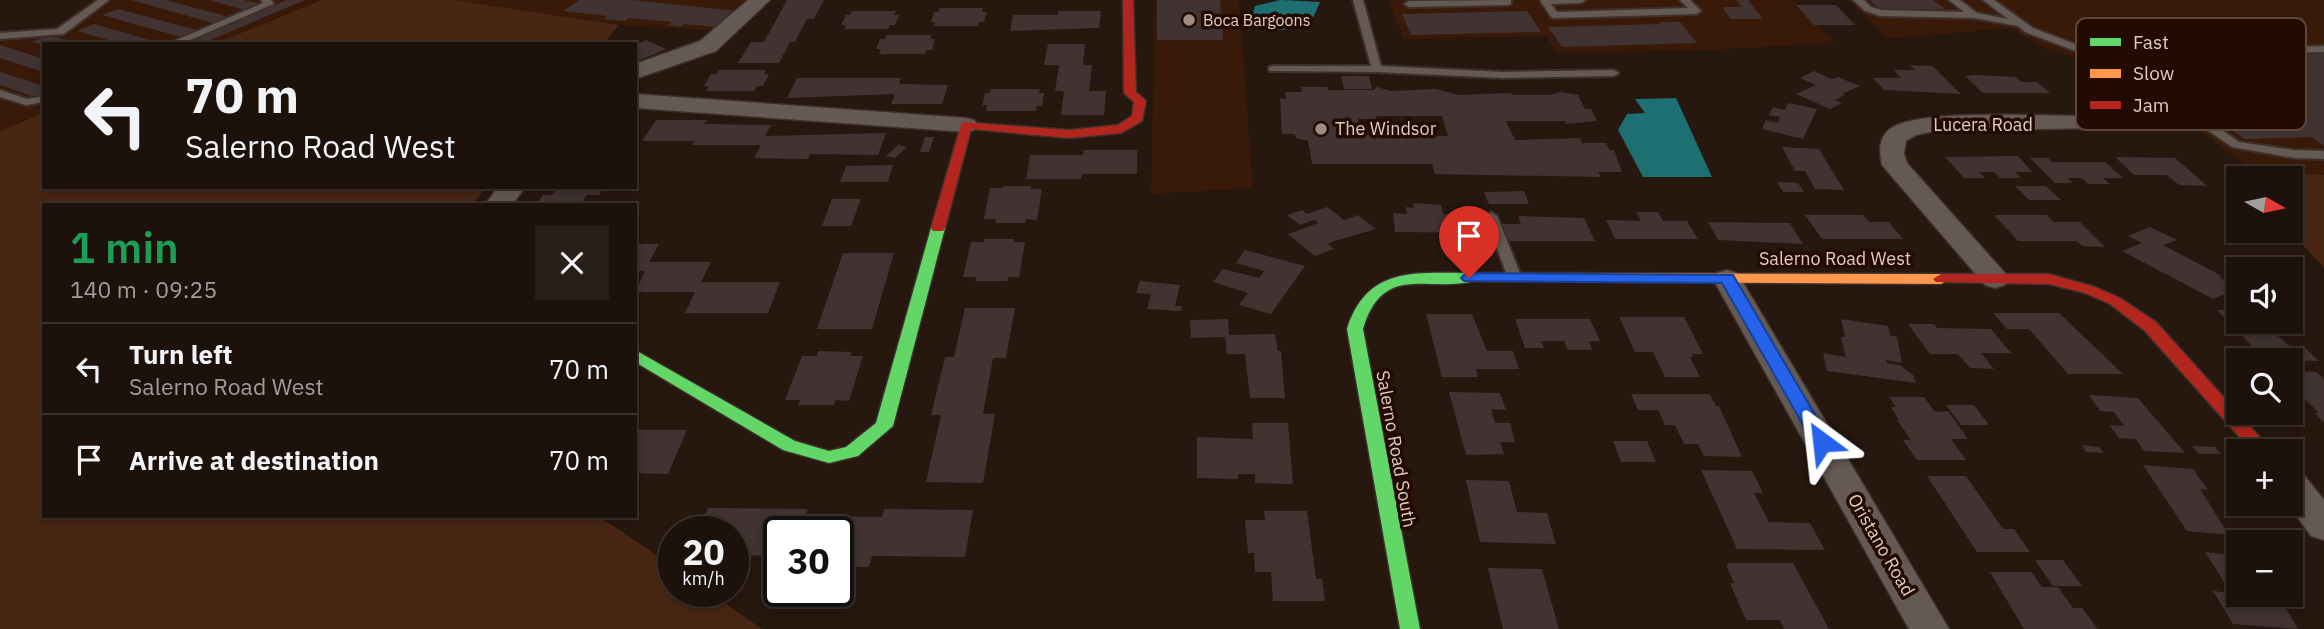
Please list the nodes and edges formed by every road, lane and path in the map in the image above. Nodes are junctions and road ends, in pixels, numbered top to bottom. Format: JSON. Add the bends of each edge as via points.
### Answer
{"nodes":[{"id":1,"x":104,"y":0,"type":"edge"},
{"id":2,"x":266,"y":0,"type":"edge"},
{"id":3,"x":760,"y":0,"type":"edge"},
{"id":4,"x":1128,"y":0,"type":"edge"},
{"id":5,"x":1358,"y":0,"type":"edge"},
{"id":6,"x":1581,"y":0,"type":"edge"},
{"id":7,"x":1685,"y":0,"type":"edge"},
{"id":8,"x":1858,"y":0,"type":"edge"},
{"id":9,"x":1954,"y":0,"type":"edge"},
{"id":10,"x":1988,"y":0,"type":"edge"},
{"id":11,"x":1453,"y":2,"type":"edge"},
{"id":12,"x":1508,"y":2,"type":"dead end"},
{"id":13,"x":1409,"y":4,"type":"dead end"},
{"id":14,"x":1974,"y":16,"type":"junction"},
{"id":15,"x":2023,"y":25,"type":"junction"},
{"id":16,"x":0,"y":36,"type":"edge"},
{"id":17,"x":177,"y":42,"type":"edge"},
{"id":18,"x":2076,"y":47,"type":"edge"},
{"id":19,"x":2306,"y":49,"type":"edge"},
{"id":20,"x":2324,"y":49,"type":"edge"},
{"id":21,"x":1273,"y":69,"type":"dead end"},
{"id":22,"x":1377,"y":69,"type":"junction"},
{"id":23,"x":637,"y":71,"type":"edge"},
{"id":24,"x":1614,"y":73,"type":"dead end"},
{"id":25,"x":0,"y":93,"type":"edge"},
{"id":26,"x":42,"y":99,"type":"edge"},
{"id":27,"x":637,"y":101,"type":"edge"},
{"id":28,"x":2076,"y":124,"type":"edge"},
{"id":29,"x":966,"y":125,"type":"junction"},
{"id":30,"x":2214,"y":130,"type":"edge"},
{"id":31,"x":2324,"y":155,"type":"edge"},
{"id":32,"x":510,"y":189,"type":"edge"},
{"id":33,"x":500,"y":203,"type":"edge"},
{"id":34,"x":1491,"y":216,"type":"dead end"},
{"id":35,"x":1515,"y":278,"type":"junction"},
{"id":36,"x":1727,"y":279,"type":"junction"},
{"id":37,"x":1995,"y":279,"type":"junction"},
{"id":38,"x":1381,"y":286,"type":"joint"},
{"id":39,"x":637,"y":356,"type":"edge"},
{"id":40,"x":2252,"y":439,"type":"edge"},
{"id":41,"x":2303,"y":499,"type":"edge"},
{"id":42,"x":2324,"y":526,"type":"edge"},
{"id":43,"x":1410,"y":629,"type":"edge"},
{"id":44,"x":1929,"y":629,"type":"edge"}],
"edges":[{"from":1,"to":16,"type":"lane","via":[[60,32]]},
{"from":2,"to":17,"type":"lane","via":[[269,4]]},
{"from":3,"to":23,"type":"street","via":[[708,46]]},
{"from":4,"to":29,"type":"street","via":[[1129,93],[1140,100],[1138,118],[1121,129],[1069,134]]},
{"from":5,"to":22,"type":"lane"},
{"from":6,"to":7,"type":"lane","via":[[1544,1],[1554,15],[1696,11]]},
{"from":8,"to":14,"type":"lane","via":[[1880,13]]},
{"from":9,"to":14,"type":"lane"},
{"from":10,"to":15,"type":"lane"},
{"from":11,"to":12,"type":"lane"},
{"from":11,"to":13,"type":"lane"},
{"from":14,"to":15,"type":"lane"},
{"from":15,"to":18,"type":"lane"},
{"from":19,"to":20,"type":"lane"},
{"from":21,"to":22,"type":"lane"},
{"from":22,"to":24,"type":"lane","via":[[1503,75]]},
{"from":25,"to":26,"type":"lane","via":[[26,102]]},
{"from":27,"to":29,"type":"street"},
{"from":28,"to":37,"type":"street","name":"Lucera Road","via":[[1935,124],[1914,127],[1891,142],[1895,165]]},
{"from":29,"to":39,"type":"street","via":[[884,426],[867,446],[834,458],[810,455]]},
{"from":30,"to":31,"type":"lane","via":[[2236,145]]},
{"from":32,"to":33,"type":"street"},
{"from":34,"to":35,"type":"lane"},
{"from":35,"to":36,"type":"street","name":"Salerno Road West"},
{"from":35,"to":38,"type":"street","name":"Salerno Road West","via":[[1423,278]]},
{"from":36,"to":37,"type":"street","name":"Salerno Road West"},
{"from":36,"to":44,"type":"street","name":"Oristano Road"},
{"from":37,"to":40,"type":"street","name":"Salerno Road West","via":[[2079,284],[2130,308]]},
{"from":38,"to":43,"type":"street","name":"Salerno Road South","via":[[1363,299],[1355,329]]},
{"from":41,"to":42,"type":"street"}]}
